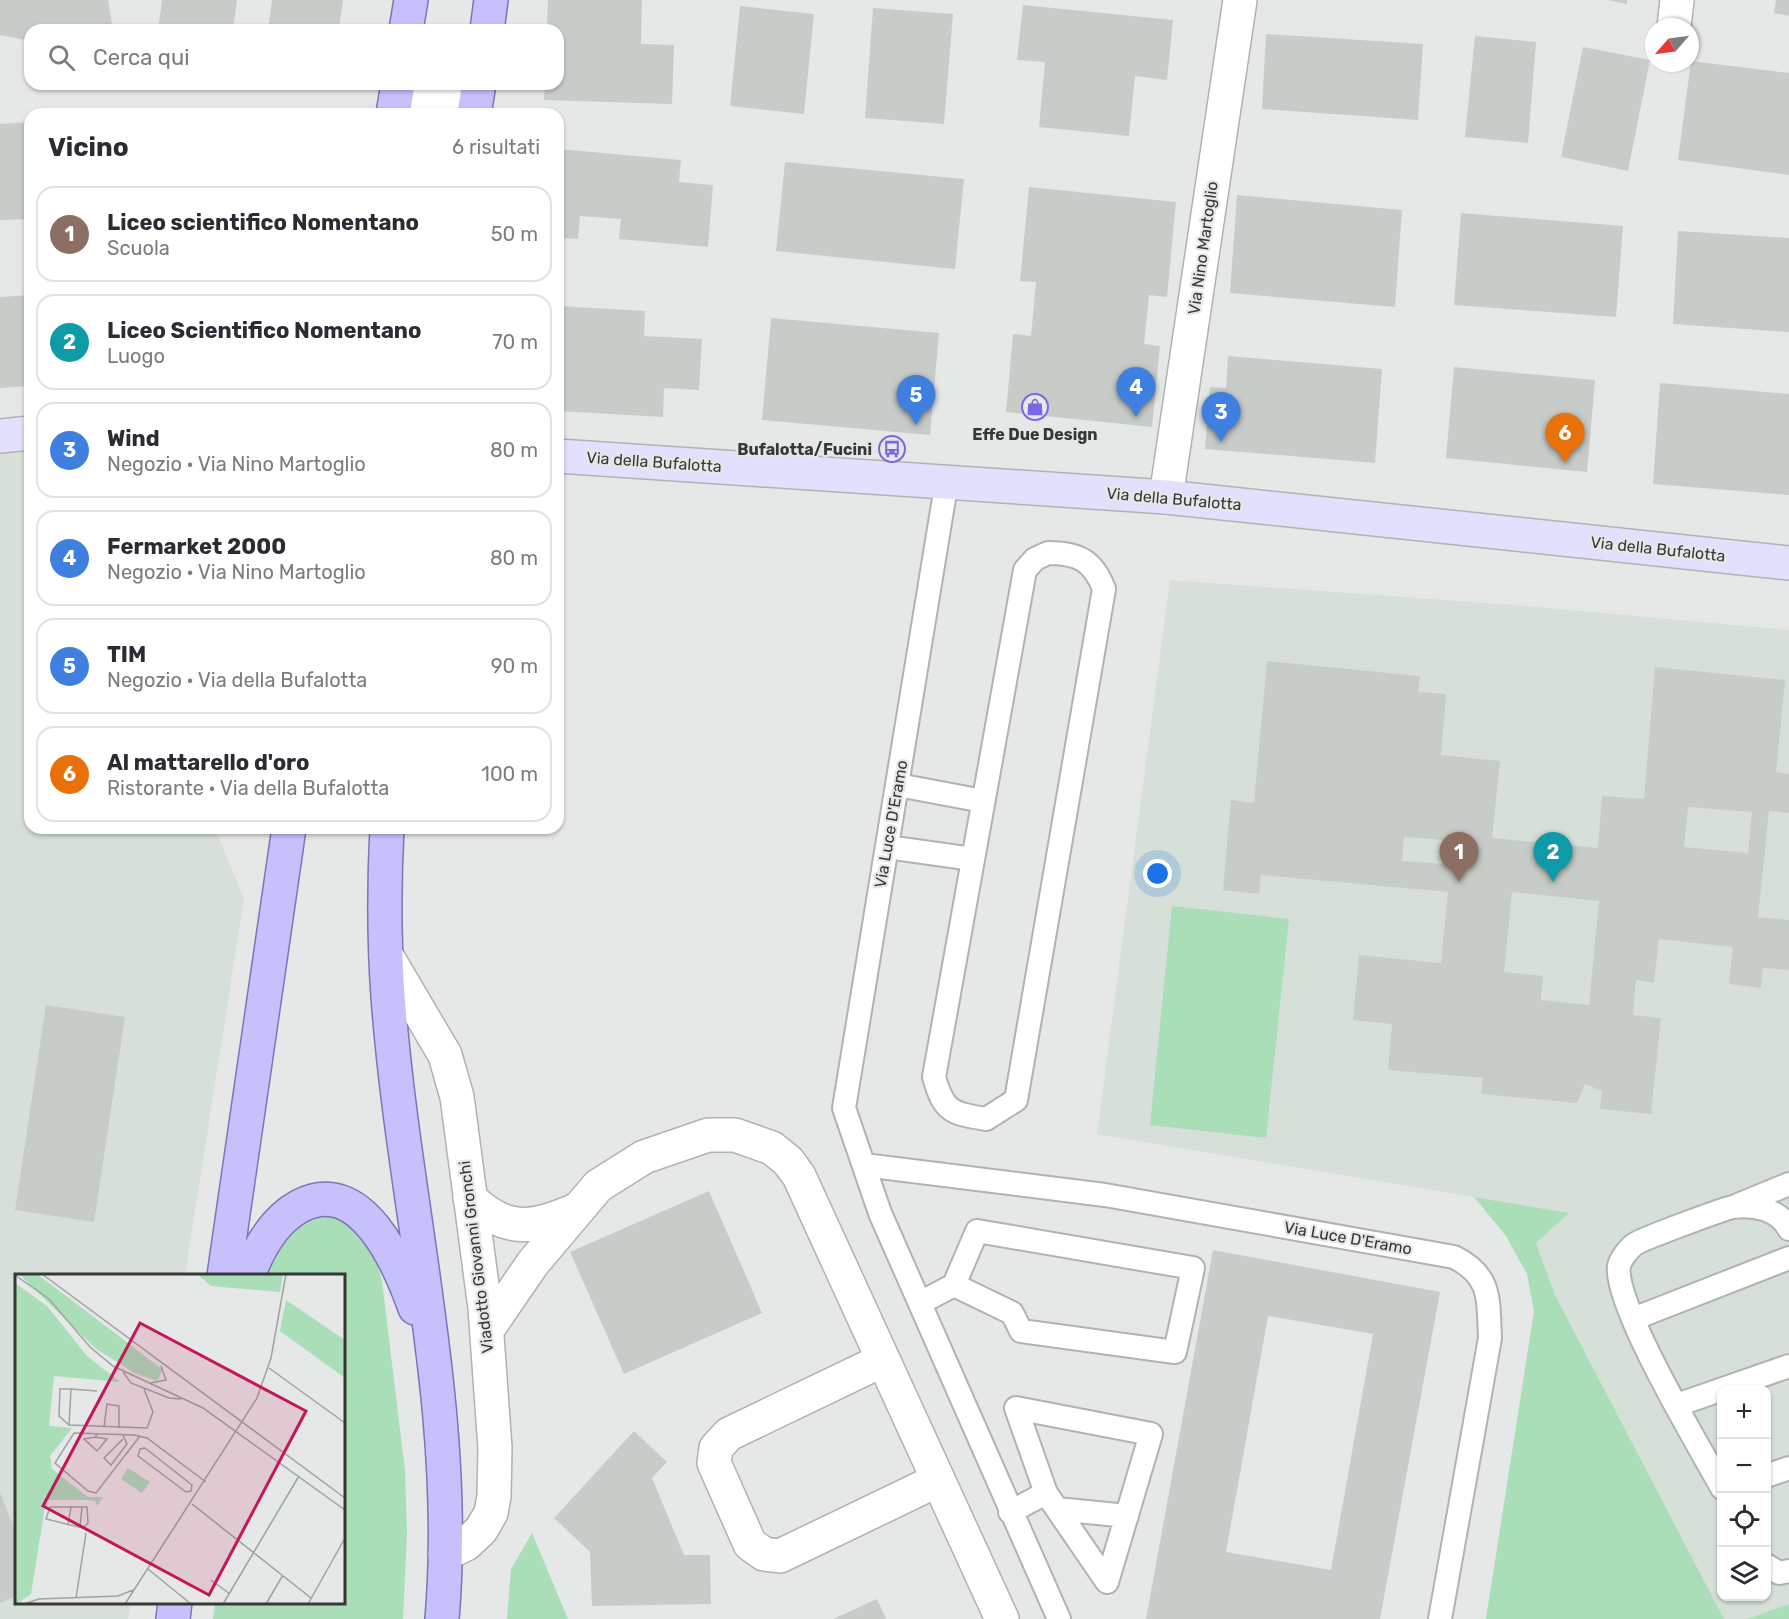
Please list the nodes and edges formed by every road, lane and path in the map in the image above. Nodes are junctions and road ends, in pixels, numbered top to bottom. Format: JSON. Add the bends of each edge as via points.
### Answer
{"nodes":[{"id":1,"x":411,"y":0,"type":"edge"},
{"id":2,"x":491,"y":0,"type":"edge"},
{"id":3,"x":1240,"y":0,"type":"edge"},
{"id":4,"x":1677,"y":0,"type":"edge"},
{"id":5,"x":1675,"y":18,"type":"edge"},
{"id":6,"x":407,"y":24,"type":"edge"},
{"id":7,"x":488,"y":24,"type":"edge"},
{"id":8,"x":396,"y":98,"type":"edge"},
{"id":9,"x":476,"y":102,"type":"edge"},
{"id":10,"x":24,"y":434,"type":"edge"},
{"id":11,"x":0,"y":436,"type":"edge"},
{"id":12,"x":564,"y":456,"type":"edge"},
{"id":13,"x":947,"y":480,"type":"junction"},
{"id":14,"x":1166,"y":497,"type":"junction"},
{"id":15,"x":1789,"y":563,"type":"edge"},
{"id":16,"x":898,"y":785,"type":"junction"},
{"id":17,"x":983,"y":801,"type":"junction"},
{"id":18,"x":288,"y":834,"type":"edge"},
{"id":19,"x":387,"y":834,"type":"edge"},
{"id":20,"x":886,"y":847,"type":"junction"},
{"id":21,"x":973,"y":859,"type":"junction"},
{"id":22,"x":386,"y":955,"type":"junction"},
{"id":23,"x":864,"y":1165,"type":"junction"},
{"id":24,"x":1789,"y":1184,"type":"edge"},
{"id":25,"x":470,"y":1198,"type":"junction"},
{"id":26,"x":1732,"y":1207,"type":"junction"},
{"id":27,"x":579,"y":1208,"type":"junction"},
{"id":28,"x":1789,"y":1226,"type":"edge"},
{"id":29,"x":1789,"y":1258,"type":"edge"},
{"id":30,"x":224,"y":1274,"type":"edge"},
{"id":31,"x":249,"y":1274,"type":"edge"},
{"id":32,"x":954,"y":1285,"type":"junction"},
{"id":33,"x":920,"y":1304,"type":"junction"},
{"id":34,"x":1633,"y":1319,"type":"junction"},
{"id":35,"x":487,"y":1330,"type":"junction"},
{"id":36,"x":883,"y":1360,"type":"junction"},
{"id":37,"x":1789,"y":1366,"type":"edge"},
{"id":38,"x":1677,"y":1405,"type":"junction"},
{"id":39,"x":439,"y":1406,"type":"junction"},
{"id":40,"x":1789,"y":1468,"type":"edge"},
{"id":41,"x":1771,"y":1475,"type":"edge"},
{"id":42,"x":1717,"y":1479,"type":"edge"},
{"id":43,"x":938,"y":1480,"type":"junction"},
{"id":44,"x":1051,"y":1501,"type":"junction"},
{"id":45,"x":1010,"y":1512,"type":"junction"},
{"id":46,"x":1126,"y":1516,"type":"junction"},
{"id":47,"x":445,"y":1554,"type":"junction"},
{"id":48,"x":1771,"y":1568,"type":"edge"},
{"id":49,"x":1789,"y":1571,"type":"edge"},
{"id":50,"x":176,"y":1604,"type":"edge"},
{"id":51,"x":173,"y":1619,"type":"edge"},
{"id":52,"x":442,"y":1619,"type":"edge"},
{"id":53,"x":1002,"y":1619,"type":"edge"},
{"id":54,"x":1059,"y":1619,"type":"edge"},
{"id":55,"x":1440,"y":1619,"type":"edge"}],
"edges":[{"from":1,"to":6,"type":"main road"},
{"from":2,"to":7,"type":"main road"},
{"from":3,"to":14,"type":"street","name":"Via Nino Martoglio"},
{"from":4,"to":5,"type":"street"},
{"from":8,"to":9,"type":"street"},
{"from":10,"to":11,"type":"street"},
{"from":12,"to":13,"type":"street","name":"Via della Bufalotta"},
{"from":13,"to":14,"type":"street","name":"Via della Bufalotta"},
{"from":13,"to":16,"type":"lane","name":"Via Luce D'Eramo"},
{"from":14,"to":15,"type":"street","name":"Via della Bufalotta"},
{"from":16,"to":17,"type":"lane"},
{"from":16,"to":20,"type":"lane","name":"Via Luce D'Eramo"},
{"from":17,"to":21,"type":"lane"},
{"from":17,"to":21,"type":"lane","via":[[1025,570],[1048,553],[1068,553],[1087,562],[1098,573],[1104,589],[1016,1100],[986,1119],[961,1115],[941,1102],[934,1077]]},
{"from":18,"to":30,"type":"main road"},
{"from":19,"to":22,"type":"main road"},
{"from":20,"to":21,"type":"lane"},
{"from":20,"to":23,"type":"lane","name":"Via Luce D'Eramo","via":[[844,1108]]},
{"from":22,"to":25,"type":"street","name":"Viadotto Giovanni Gronchi","via":[[445,1055],[457,1096]]},
{"from":22,"to":39,"type":"main road","via":[[392,1035]]},
{"from":23,"to":33,"type":"lane","name":"Via Luce D'Eramo","via":[[880,1213]]},
{"from":23,"to":55,"type":"lane","name":"Via Luce D'Eramo","via":[[1105,1195],[1454,1257],[1473,1267],[1488,1294],[1490,1338]]},
{"from":24,"to":26,"type":"lane"},
{"from":25,"to":27,"type":"street","via":[[494,1218],[514,1225],[532,1226],[555,1220]]},
{"from":25,"to":35,"type":"street","name":"Viadotto Giovanni Gronchi"},
{"from":26,"to":28,"type":"lane","via":[[1773,1212]]},
{"from":26,"to":34,"type":"lane","via":[[1635,1244],[1619,1263],[1619,1283]]},
{"from":27,"to":35,"type":"street","via":[[533,1263]]},
{"from":27,"to":36,"type":"street","via":[[598,1186],[624,1167],[708,1135],[735,1135],[772,1148],[799,1176]]},
{"from":29,"to":34,"type":"lane"},
{"from":31,"to":39,"type":"main road","via":[[274,1227],[291,1211],[317,1199],[330,1199],[356,1210],[390,1250],[406,1282],[430,1359]]},
{"from":32,"to":32,"type":"lane","via":[[977,1231],[1193,1268],[1175,1352],[1022,1331],[1012,1313]]},
{"from":32,"to":33,"type":"lane"},
{"from":33,"to":45,"type":"lane","name":"Via Luce D'Eramo"},
{"from":34,"to":38,"type":"lane"},
{"from":35,"to":47,"type":"street","name":"Viadotto Giovanni Gronchi","via":[[495,1448],[491,1513],[466,1544]]},
{"from":36,"to":43,"type":"street"},
{"from":36,"to":43,"type":"street","via":[[729,1434],[716,1449],[714,1463],[750,1544],[764,1554],[780,1556]]},
{"from":37,"to":38,"type":"lane"},
{"from":38,"to":42,"type":"lane"},
{"from":39,"to":47,"type":"main road"},
{"from":40,"to":41,"type":"lane"},
{"from":43,"to":53,"type":"street"},
{"from":44,"to":45,"type":"lane"},
{"from":44,"to":46,"type":"lane"},
{"from":44,"to":46,"type":"lane","via":[[1107,1582]]},
{"from":44,"to":46,"type":"lane","via":[[1016,1408],[1151,1434]]},
{"from":45,"to":54,"type":"lane","name":"Via Luce D'Eramo"},
{"from":47,"to":52,"type":"main road"},
{"from":48,"to":49,"type":"lane","via":[[1779,1573]]},
{"from":50,"to":51,"type":"main road"}]}
